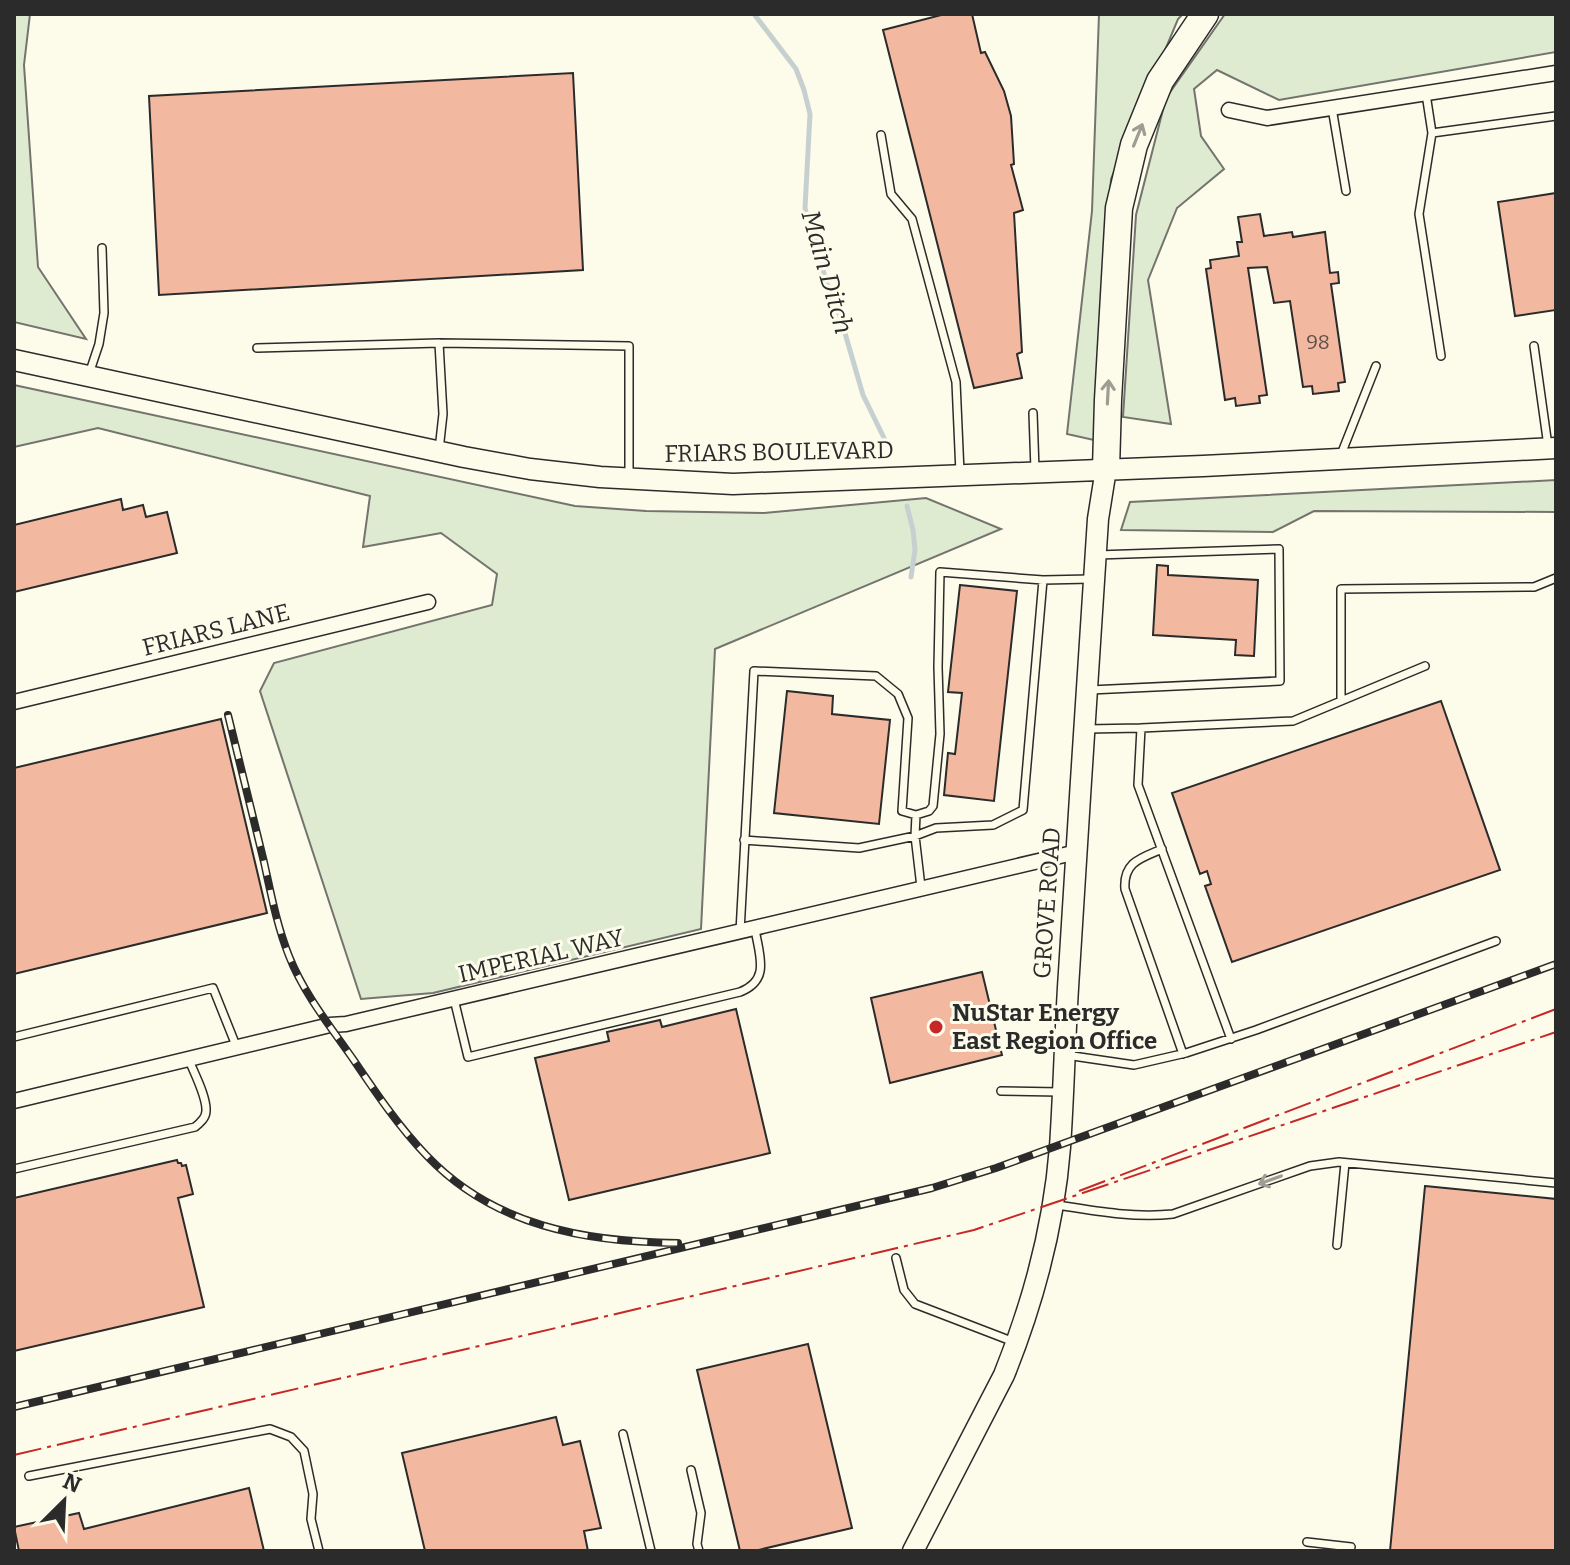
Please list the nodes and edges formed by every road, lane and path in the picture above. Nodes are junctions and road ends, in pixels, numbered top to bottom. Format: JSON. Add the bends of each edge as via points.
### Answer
{"nodes":[{"id":1,"x":1205,"y":14,"type":"edge"},
{"id":2,"x":1556,"y":73,"type":"edge"},
{"id":3,"x":1426,"y":93,"type":"junction"},
{"id":4,"x":1332,"y":108,"type":"junction"},
{"id":5,"x":1229,"y":110,"type":"dead end"},
{"id":6,"x":1556,"y":116,"type":"edge"},
{"id":7,"x":1432,"y":133,"type":"junction"},
{"id":8,"x":881,"y":135,"type":"dead end"},
{"id":9,"x":1346,"y":191,"type":"dead end"},
{"id":10,"x":102,"y":248,"type":"dead end"},
{"id":11,"x":439,"y":343,"type":"junction"},
{"id":12,"x":1534,"y":346,"type":"dead end"},
{"id":13,"x":257,"y":348,"type":"dead end"},
{"id":14,"x":1441,"y":356,"type":"dead end"},
{"id":15,"x":14,"y":360,"type":"edge"},
{"id":16,"x":1376,"y":366,"type":"dead end"},
{"id":17,"x":88,"y":376,"type":"junction"},
{"id":18,"x":1033,"y":413,"type":"dead end"},
{"id":19,"x":1552,"y":448,"type":"edge"},
{"id":20,"x":439,"y":452,"type":"junction"},
{"id":21,"x":1339,"y":460,"type":"junction"},
{"id":22,"x":1106,"y":469,"type":"junction"},
{"id":23,"x":1036,"y":472,"type":"junction"},
{"id":24,"x":960,"y":475,"type":"junction"},
{"id":25,"x":629,"y":478,"type":"junction"},
{"id":26,"x":1095,"y":555,"type":"junction"},
{"id":27,"x":1556,"y":578,"type":"edge"},
{"id":28,"x":1093,"y":579,"type":"junction"},
{"id":29,"x":1043,"y":580,"type":"junction"},
{"id":30,"x":428,"y":602,"type":"dead end"},
{"id":31,"x":1425,"y":666,"type":"dead end"},
{"id":32,"x":1086,"y":691,"type":"junction"},
{"id":33,"x":1341,"y":700,"type":"junction"},
{"id":34,"x":14,"y":702,"type":"edge"},
{"id":35,"x":1141,"y":728,"type":"junction"},
{"id":36,"x":1084,"y":729,"type":"junction"},
{"id":37,"x":916,"y":815,"type":"junction"},
{"id":38,"x":915,"y":836,"type":"junction"},
{"id":39,"x":744,"y":840,"type":"junction"},
{"id":40,"x":1162,"y":849,"type":"junction"},
{"id":41,"x":1077,"y":852,"type":"junction"},
{"id":42,"x":921,"y":887,"type":"junction"},
{"id":43,"x":748,"y":931,"type":"junction"},
{"id":44,"x":1496,"y":941,"type":"dead end"},
{"id":45,"x":454,"y":999,"type":"junction"},
{"id":46,"x":14,"y":1037,"type":"edge"},
{"id":47,"x":1231,"y":1039,"type":"junction"},
{"id":48,"x":238,"y":1049,"type":"junction"},
{"id":49,"x":1183,"y":1054,"type":"junction"},
{"id":50,"x":1064,"y":1055,"type":"junction"},
{"id":51,"x":189,"y":1060,"type":"junction"},
{"id":52,"x":1001,"y":1091,"type":"dead end"},
{"id":53,"x":1062,"y":1092,"type":"junction"},
{"id":54,"x":14,"y":1101,"type":"edge"},
{"id":55,"x":1345,"y":1163,"type":"junction"},
{"id":56,"x":14,"y":1169,"type":"edge"},
{"id":57,"x":1556,"y":1183,"type":"edge"},
{"id":58,"x":1052,"y":1205,"type":"junction"},
{"id":59,"x":1337,"y":1245,"type":"dead end"},
{"id":60,"x":896,"y":1258,"type":"dead end"},
{"id":61,"x":1016,"y":1343,"type":"junction"},
{"id":62,"x":623,"y":1434,"type":"dead end"},
{"id":63,"x":691,"y":1470,"type":"dead end"},
{"id":64,"x":29,"y":1476,"type":"dead end"},
{"id":65,"x":1307,"y":1542,"type":"dead end"},
{"id":66,"x":1351,"y":1547,"type":"dead end"},
{"id":67,"x":319,"y":1551,"type":"edge"},
{"id":68,"x":651,"y":1551,"type":"edge"},
{"id":69,"x":699,"y":1551,"type":"edge"},
{"id":70,"x":913,"y":1551,"type":"edge"}],
"edges":[{"from":22,"to":1,"type":"highway","one_way":true,"via":[[1119,208],[1134,145],[1160,81]]},
{"from":2,"to":3,"type":"street"},
{"from":3,"to":4,"type":"street"},
{"from":3,"to":7,"type":"lane"},
{"from":4,"to":5,"type":"street","via":[[1267,118]]},
{"from":4,"to":9,"type":"lane"},
{"from":6,"to":7,"type":"lane"},
{"from":7,"to":14,"type":"lane","via":[[1419,214]]},
{"from":8,"to":24,"type":"lane","via":[[891,194],[912,219],[956,382]]},
{"from":10,"to":17,"type":"lane","via":[[104,313]]},
{"from":11,"to":13,"type":"lane"},
{"from":11,"to":20,"type":"lane"},
{"from":11,"to":25,"type":"lane","via":[[629,346]]},
{"from":12,"to":19,"type":"lane"},
{"from":15,"to":17,"type":"main road","name":"FRIARS BOULEVARD"},
{"from":16,"to":21,"type":"lane"},
{"from":17,"to":20,"type":"main road","name":"FRIARS BOULEVARD"},
{"from":18,"to":23,"type":"lane"},
{"from":19,"to":21,"type":"main road","name":"FRIARS BOULEVARD"},
{"from":20,"to":25,"type":"main road","name":"FRIARS BOULEVARD","via":[[530,469]]},
{"from":21,"to":22,"type":"main road","name":"FRIARS BOULEVARD"},
{"from":22,"to":23,"type":"main road","name":"FRIARS BOULEVARD"},
{"from":22,"to":26,"type":"main road","name":"GROVE ROAD"},
{"from":23,"to":24,"type":"main road","name":"FRIARS BOULEVARD"},
{"from":24,"to":25,"type":"main road","name":"FRIARS BOULEVARD","via":[[733,484]]},
{"from":26,"to":28,"type":"main road","name":"GROVE ROAD"},
{"from":26,"to":32,"type":"lane","via":[[1279,549],[1280,681]]},
{"from":27,"to":33,"type":"lane","via":[[1534,587],[1341,589]]},
{"from":28,"to":29,"type":"lane"},
{"from":28,"to":32,"type":"main road","name":"GROVE ROAD"},
{"from":29,"to":37,"type":"lane","via":[[940,572],[939,748],[933,806]]},
{"from":29,"to":38,"type":"lane","via":[[1023,810],[993,825],[936,828]]},
{"from":30,"to":34,"type":"street","name":"FRIARS LANE"},
{"from":31,"to":33,"type":"lane"},
{"from":32,"to":36,"type":"main road","name":"GROVE ROAD"},
{"from":33,"to":35,"type":"lane","via":[[1293,721]]},
{"from":35,"to":36,"type":"lane"},
{"from":35,"to":40,"type":"lane","via":[[1138,785]]},
{"from":36,"to":41,"type":"main road","name":"GROVE ROAD"},
{"from":37,"to":38,"type":"lane"},
{"from":37,"to":39,"type":"lane","via":[[902,811],[908,718],[898,694],[876,676],[754,671]]},
{"from":38,"to":39,"type":"lane","via":[[859,848]]},
{"from":38,"to":42,"type":"lane"},
{"from":39,"to":43,"type":"lane"},
{"from":40,"to":47,"type":"lane"},
{"from":40,"to":49,"type":"lane","via":[[1129,867],[1125,889]]},
{"from":41,"to":42,"type":"street","name":"IMPERIAL WAY"},
{"from":41,"to":50,"type":"main road","name":"GROVE ROAD"},
{"from":42,"to":43,"type":"street","name":"IMPERIAL WAY"},
{"from":43,"to":45,"type":"street","name":"IMPERIAL WAY"},
{"from":43,"to":45,"type":"lane","via":[[760,964],[751,988],[468,1057]]},
{"from":44,"to":47,"type":"lane"},
{"from":45,"to":48,"type":"street","name":"IMPERIAL WAY"},
{"from":46,"to":48,"type":"lane","via":[[213,988]]},
{"from":47,"to":49,"type":"lane"},
{"from":48,"to":51,"type":"street","name":"IMPERIAL WAY"},
{"from":49,"to":50,"type":"lane","via":[[1134,1065]]},
{"from":50,"to":53,"type":"main road","name":"GROVE ROAD"},
{"from":51,"to":54,"type":"street","name":"IMPERIAL WAY"},
{"from":51,"to":56,"type":"lane","via":[[206,1111],[195,1127]]},
{"from":52,"to":53,"type":"lane"},
{"from":53,"to":58,"type":"main road","name":"GROVE ROAD"},
{"from":55,"to":57,"type":"lane"},
{"from":55,"to":58,"type":"lane","one_way":true,"via":[[1310,1166],[1173,1214],[1121,1215]]},
{"from":55,"to":59,"type":"lane"},
{"from":58,"to":61,"type":"main road","name":"GROVE ROAD","via":[[1034,1290]]},
{"from":60,"to":61,"type":"lane","via":[[904,1290],[915,1304]]},
{"from":61,"to":70,"type":"main road","name":"GROVE ROAD"},
{"from":62,"to":68,"type":"lane"},
{"from":63,"to":69,"type":"lane","via":[[701,1513]]},
{"from":64,"to":67,"type":"lane","via":[[270,1429],[291,1437],[304,1451]]},
{"from":65,"to":66,"type":"lane"}]}
